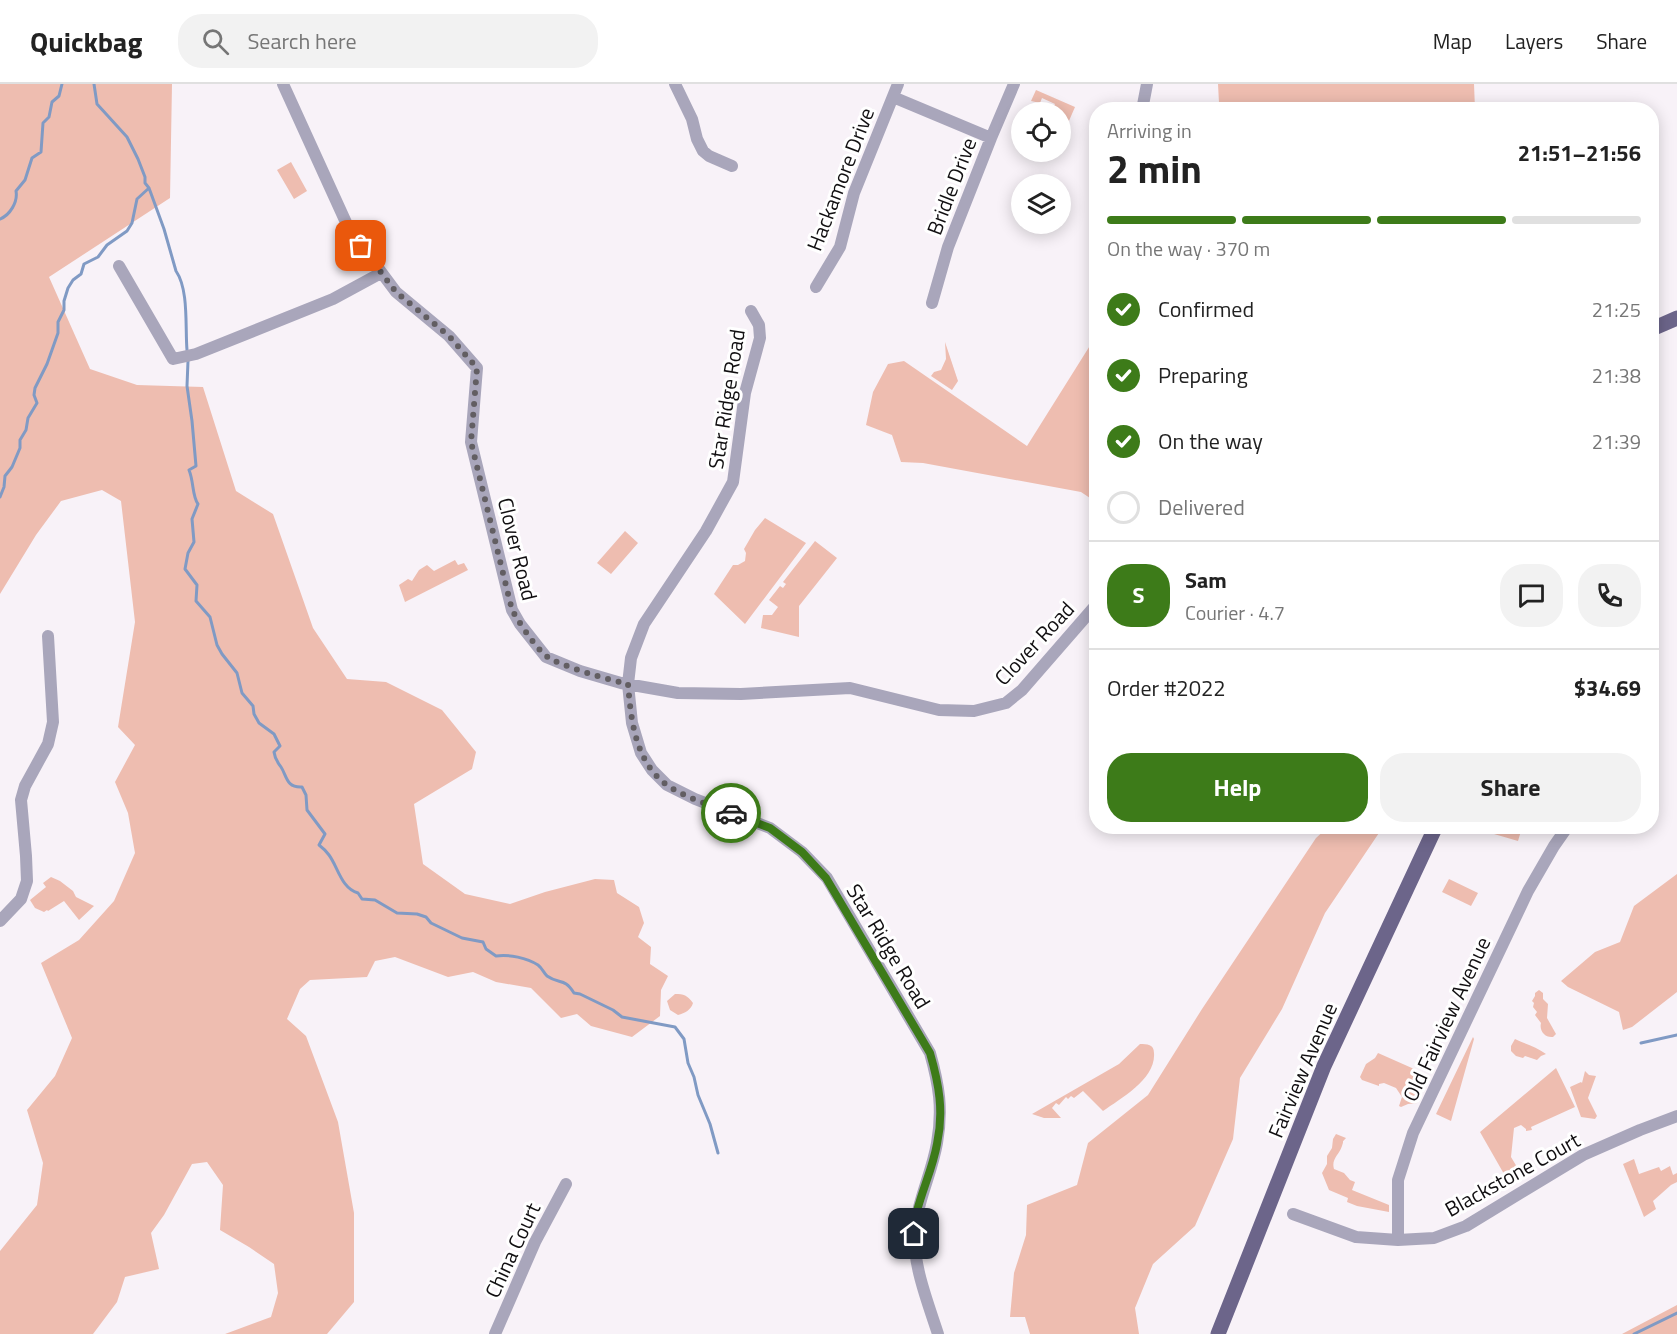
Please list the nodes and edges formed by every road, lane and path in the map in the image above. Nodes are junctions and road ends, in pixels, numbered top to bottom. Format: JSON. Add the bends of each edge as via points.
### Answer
{"nodes":[{"id":1,"x":283,"y":84,"type":"edge"},
{"id":2,"x":675,"y":84,"type":"edge"},
{"id":3,"x":898,"y":84,"type":"edge"},
{"id":4,"x":1014,"y":84,"type":"edge"},
{"id":5,"x":1148,"y":84,"type":"edge"},
{"id":6,"x":893,"y":97,"type":"junction"},
{"id":7,"x":1144,"y":102,"type":"edge"},
{"id":8,"x":990,"y":138,"type":"junction"},
{"id":9,"x":732,"y":166,"type":"dead end"},
{"id":10,"x":119,"y":266,"type":"dead end"},
{"id":11,"x":381,"y":273,"type":"junction"},
{"id":12,"x":816,"y":287,"type":"dead end"},
{"id":13,"x":932,"y":303,"type":"dead end"},
{"id":14,"x":751,"y":311,"type":"dead end"},
{"id":15,"x":1677,"y":318,"type":"edge"},
{"id":16,"x":1659,"y":326,"type":"edge"},
{"id":17,"x":1089,"y":613,"type":"edge"},
{"id":18,"x":48,"y":636,"type":"dead end"},
{"id":19,"x":628,"y":684,"type":"junction"},
{"id":20,"x":1432,"y":834,"type":"edge"},
{"id":21,"x":1562,"y":834,"type":"edge"},
{"id":22,"x":0,"y":921,"type":"edge"},
{"id":23,"x":1677,"y":1116,"type":"edge"},
{"id":24,"x":566,"y":1184,"type":"dead end"},
{"id":25,"x":1293,"y":1214,"type":"dead end"},
{"id":26,"x":1398,"y":1240,"type":"junction"},
{"id":27,"x":495,"y":1334,"type":"edge"},
{"id":28,"x":938,"y":1334,"type":"edge"},
{"id":29,"x":1218,"y":1334,"type":"edge"}],
"edges":[{"from":1,"to":11,"type":"street","name":"Clover Road","via":[[349,229]]},
{"from":2,"to":9,"type":"street","via":[[703,151]]},
{"from":3,"to":6,"type":"street","name":"Hackamore Drive"},
{"from":4,"to":8,"type":"street","name":"Bridle Drive"},
{"from":5,"to":7,"type":"street"},
{"from":6,"to":8,"type":"street"},
{"from":6,"to":12,"type":"street","name":"Hackamore Drive","via":[[854,193],[840,247]]},
{"from":8,"to":13,"type":"street","name":"Bridle Drive","via":[[948,247]]},
{"from":10,"to":11,"type":"street","via":[[173,359],[196,354],[333,299]]},
{"from":11,"to":19,"type":"street","name":"Clover Road","via":[[396,292],[449,336],[477,368],[471,442],[512,610],[520,624],[546,657]]},
{"from":14,"to":19,"type":"street","name":"Star Ridge Road","via":[[759,325],[760,338],[745,393],[733,482],[706,531],[644,624],[631,658]]},
{"from":15,"to":16,"type":"main road"},
{"from":17,"to":19,"type":"street","name":"Clover Road","via":[[1022,690],[1006,703],[974,711],[939,710],[850,688],[678,693]]},
{"from":18,"to":22,"type":"street","via":[[52,723],[48,744],[21,800],[27,881],[21,899]]},
{"from":19,"to":28,"type":"street","name":"Star Ridge Road","via":[[632,723],[652,770],[667,785],[770,828],[802,852],[826,878],[930,1053],[940,1111],[937,1144],[914,1234],[915,1256]]},
{"from":20,"to":29,"type":"main road","name":"Fairview Avenue","via":[[1324,1066]]},
{"from":21,"to":26,"type":"street","name":"Old Fairview Avenue","via":[[1528,891],[1413,1133],[1398,1180]]},
{"from":23,"to":26,"type":"street","name":"Blackstone Court","via":[[1583,1155],[1466,1226],[1434,1238]]},
{"from":24,"to":27,"type":"street","name":"China Court","via":[[535,1242]]},
{"from":25,"to":26,"type":"street","name":"Blackstone Court","via":[[1356,1237]]}]}
